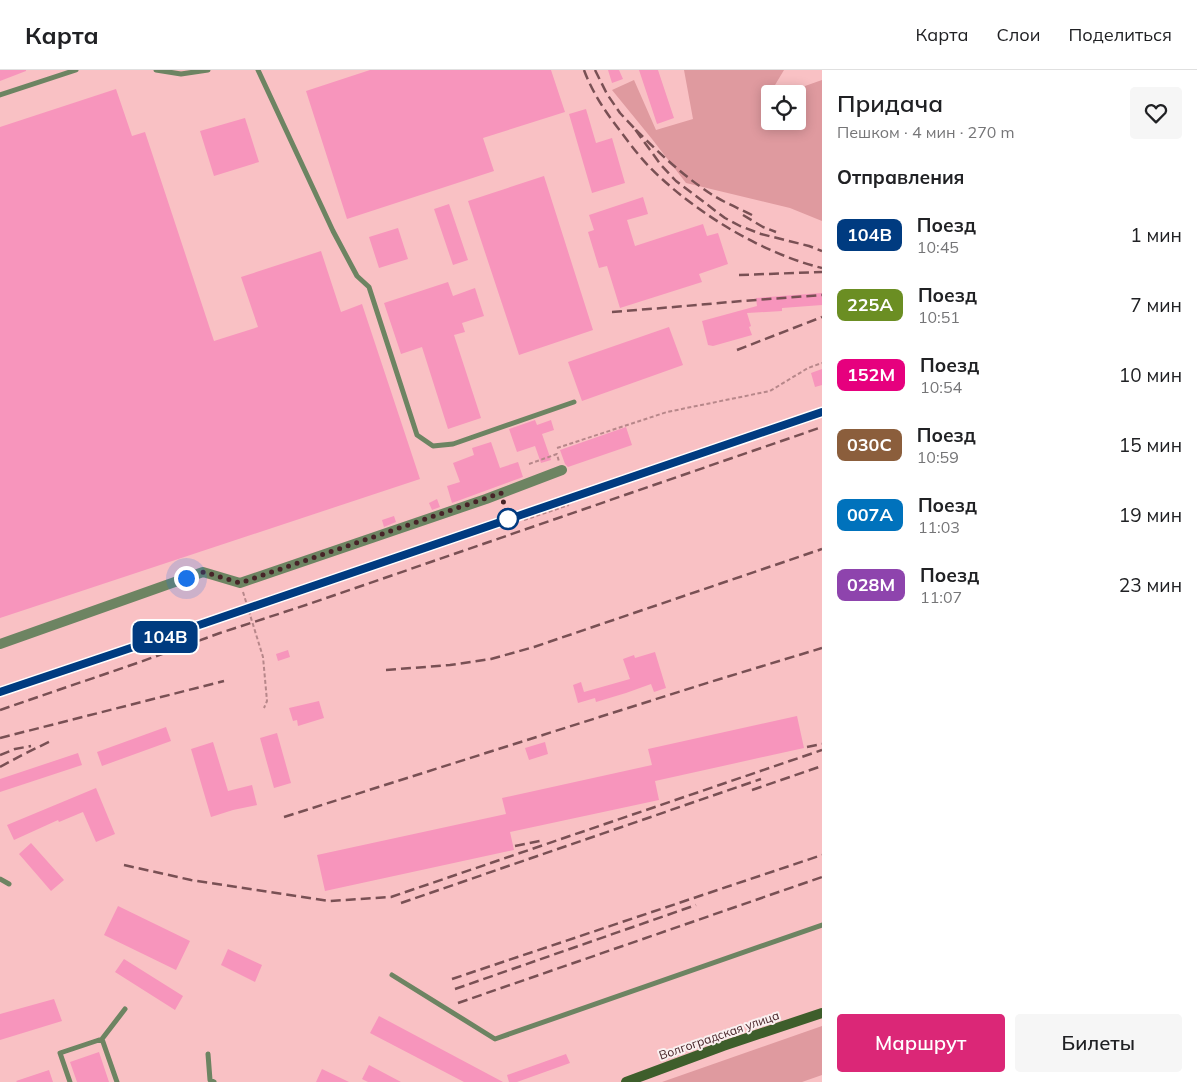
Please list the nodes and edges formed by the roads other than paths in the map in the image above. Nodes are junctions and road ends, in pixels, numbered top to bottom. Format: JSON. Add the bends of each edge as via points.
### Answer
{"nodes":[{"id":1,"x":76,"y":70,"type":"edge"},
{"id":2,"x":156,"y":70,"type":"edge"},
{"id":3,"x":208,"y":70,"type":"edge"},
{"id":4,"x":258,"y":70,"type":"edge"},
{"id":5,"x":0,"y":95,"type":"edge"},
{"id":6,"x":574,"y":402,"type":"dead end"},
{"id":7,"x":562,"y":470,"type":"dead end"},
{"id":8,"x":0,"y":644,"type":"edge"},
{"id":9,"x":0,"y":879,"type":"edge"},
{"id":10,"x":9,"y":884,"type":"dead end"},
{"id":11,"x":822,"y":926,"type":"edge"},
{"id":12,"x":392,"y":975,"type":"dead end"},
{"id":13,"x":125,"y":1009,"type":"dead end"},
{"id":14,"x":822,"y":1013,"type":"edge"},
{"id":15,"x":102,"y":1039,"type":"junction"},
{"id":16,"x":208,"y":1054,"type":"dead end"},
{"id":17,"x":70,"y":1082,"type":"edge"},
{"id":18,"x":117,"y":1082,"type":"edge"},
{"id":19,"x":214,"y":1082,"type":"edge"},
{"id":20,"x":626,"y":1082,"type":"edge"}],
"edges":[{"from":1,"to":5,"type":"lane"},
{"from":2,"to":3,"type":"lane","via":[[181,74]]},
{"from":4,"to":6,"type":"lane","via":[[333,231],[357,276],[369,286],[417,435],[433,446],[453,444]]},
{"from":7,"to":8,"type":"street","via":[[240,583],[204,572]]},
{"from":9,"to":10,"type":"lane"},
{"from":11,"to":12,"type":"lane","via":[[495,1039]]},
{"from":13,"to":15,"type":"lane"},
{"from":14,"to":20,"type":"main road","name":"Волгоградская улица"},
{"from":15,"to":17,"type":"lane","via":[[60,1053]]},
{"from":15,"to":18,"type":"lane"},
{"from":16,"to":19,"type":"lane","via":[[210,1080]]}]}
